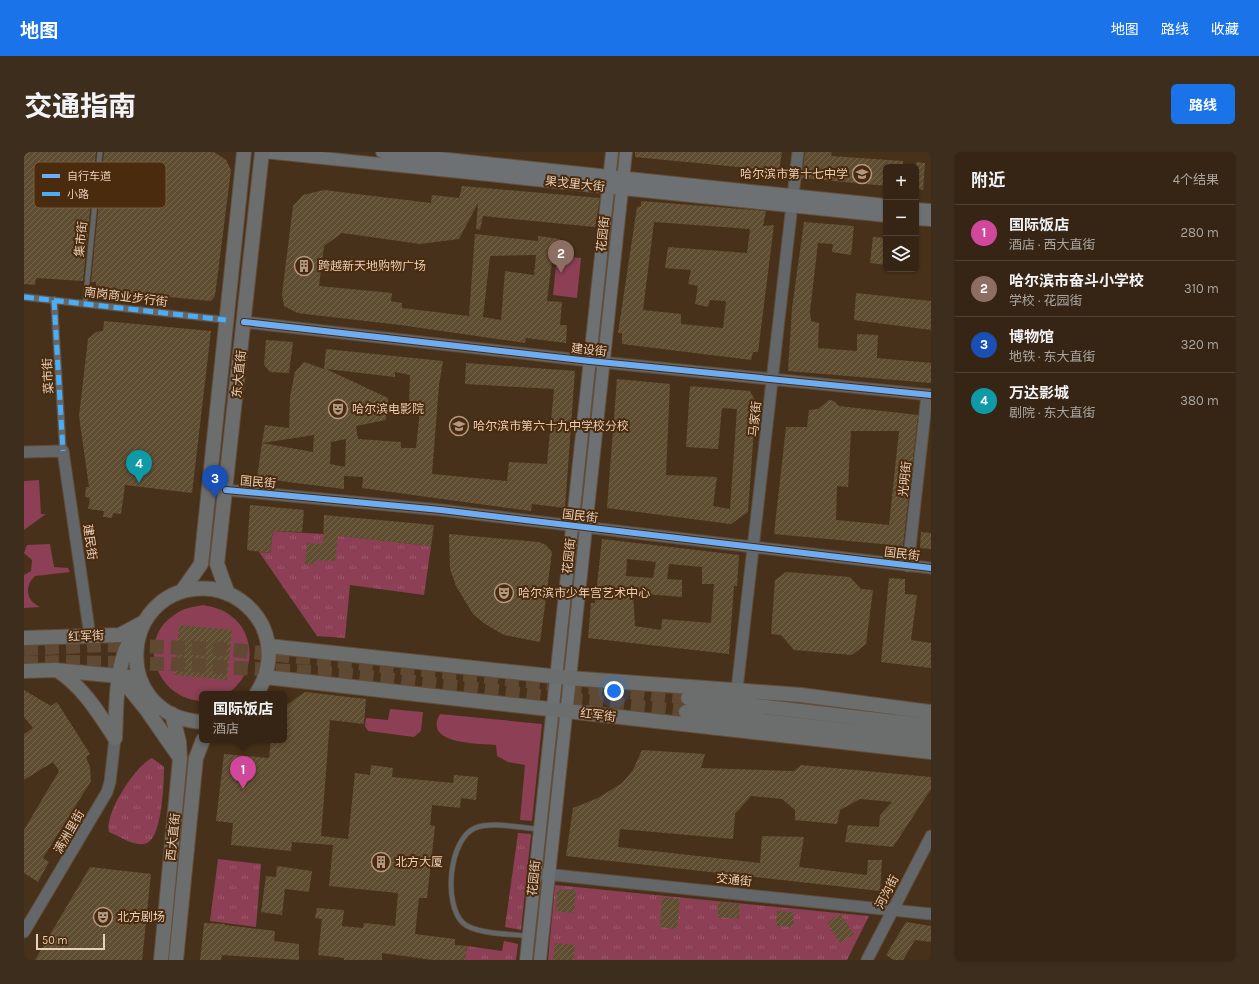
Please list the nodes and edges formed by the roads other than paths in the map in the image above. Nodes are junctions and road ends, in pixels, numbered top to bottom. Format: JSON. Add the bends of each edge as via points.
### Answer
{"nodes":[{"id":1,"x":100,"y":152,"type":"edge"},
{"id":2,"x":244,"y":152,"type":"edge"},
{"id":3,"x":263,"y":152,"type":"edge"},
{"id":4,"x":382,"y":152,"type":"edge"},
{"id":5,"x":612,"y":152,"type":"edge"},
{"id":6,"x":626,"y":152,"type":"edge"},
{"id":7,"x":798,"y":152,"type":"edge"},
{"id":8,"x":99,"y":162,"type":"edge"},
{"id":9,"x":609,"y":182,"type":"junction"},
{"id":10,"x":622,"y":184,"type":"junction"},
{"id":11,"x":792,"y":200,"type":"junction"},
{"id":12,"x":883,"y":206,"type":"edge"},
{"id":13,"x":94,"y":208,"type":"edge"},
{"id":14,"x":919,"y":209,"type":"edge"},
{"id":15,"x":931,"y":210,"type":"edge"},
{"id":16,"x":883,"y":215,"type":"edge"},
{"id":17,"x":919,"y":219,"type":"edge"},
{"id":18,"x":931,"y":220,"type":"edge"},
{"id":19,"x":24,"y":297,"type":"edge"},
{"id":20,"x":54,"y":300,"type":"junction"},
{"id":21,"x":85,"y":304,"type":"junction"},
{"id":22,"x":226,"y":320,"type":"junction"},
{"id":23,"x":244,"y":322,"type":"junction"},
{"id":24,"x":590,"y":361,"type":"junction"},
{"id":25,"x":603,"y":363,"type":"junction"},
{"id":26,"x":772,"y":378,"type":"junction"},
{"id":27,"x":929,"y":395,"type":"edge"},
{"id":28,"x":63,"y":451,"type":"junction"},
{"id":29,"x":24,"y":452,"type":"edge"},
{"id":30,"x":226,"y":490,"type":"junction"},
{"id":31,"x":572,"y":527,"type":"junction"},
{"id":32,"x":586,"y":528,"type":"junction"},
{"id":33,"x":753,"y":547,"type":"junction"},
{"id":34,"x":908,"y":566,"type":"junction"},
{"id":35,"x":931,"y":568,"type":"edge"},
{"id":36,"x":182,"y":591,"type":"junction"},
{"id":37,"x":228,"y":594,"type":"junction"},
{"id":38,"x":144,"y":622,"type":"junction"},
{"id":39,"x":90,"y":636,"type":"junction"},
{"id":40,"x":24,"y":638,"type":"edge"},
{"id":41,"x":268,"y":646,"type":"junction"},
{"id":42,"x":56,"y":670,"type":"junction"},
{"id":43,"x":24,"y":671,"type":"edge"},
{"id":44,"x":120,"y":677,"type":"junction"},
{"id":45,"x":139,"y":677,"type":"junction"},
{"id":46,"x":265,"y":677,"type":"junction"},
{"id":47,"x":562,"y":677,"type":"junction"},
{"id":48,"x":738,"y":689,"type":"junction"},
{"id":49,"x":258,"y":691,"type":"edge"},
{"id":50,"x":801,"y":695,"type":"junction"},
{"id":51,"x":688,"y":698,"type":"tunnel mouth"},
{"id":52,"x":559,"y":710,"type":"junction"},
{"id":53,"x":686,"y":712,"type":"tunnel mouth"},
{"id":54,"x":931,"y":712,"type":"edge"},
{"id":55,"x":822,"y":713,"type":"junction"},
{"id":56,"x":172,"y":714,"type":"junction"},
{"id":57,"x":199,"y":722,"type":"edge"},
{"id":58,"x":931,"y":726,"type":"edge"},
{"id":59,"x":114,"y":738,"type":"junction"},
{"id":60,"x":931,"y":740,"type":"edge"},
{"id":61,"x":203,"y":743,"type":"edge"},
{"id":62,"x":931,"y":752,"type":"edge"},
{"id":63,"x":180,"y":758,"type":"junction"},
{"id":64,"x":540,"y":829,"type":"junction"},
{"id":65,"x":931,"y":836,"type":"edge"},
{"id":66,"x":535,"y":873,"type":"junction"},
{"id":67,"x":549,"y":874,"type":"junction"},
{"id":68,"x":893,"y":909,"type":"junction"},
{"id":69,"x":931,"y":914,"type":"edge"},
{"id":70,"x":24,"y":932,"type":"edge"},
{"id":71,"x":528,"y":936,"type":"junction"},
{"id":72,"x":161,"y":960,"type":"edge"},
{"id":73,"x":176,"y":960,"type":"edge"},
{"id":74,"x":526,"y":960,"type":"edge"},
{"id":75,"x":540,"y":960,"type":"edge"},
{"id":76,"x":867,"y":960,"type":"edge"}],
"edges":[{"from":1,"to":8,"type":"lane","name":"集市街"},
{"from":2,"to":22,"type":"main road","name":"东大直街"},
{"from":3,"to":9,"type":"main road","name":"果戈里大街"},
{"from":3,"to":23,"type":"main road","name":"东大直街"},
{"from":4,"to":9,"type":"main road","name":"果戈里大街"},
{"from":5,"to":9,"type":"main road","name":"花园街"},
{"from":6,"to":10,"type":"main road","name":"花园街"},
{"from":7,"to":11,"type":"street","name":"马家街"},
{"from":9,"to":10,"type":"main road","name":"果戈里大街"},
{"from":9,"to":24,"type":"main road","name":"花园街"},
{"from":10,"to":11,"type":"main road","name":"果戈里大街"},
{"from":10,"to":25,"type":"main road","name":"花园街"},
{"from":11,"to":12,"type":"main road","name":"果戈里大街"},
{"from":11,"to":16,"type":"main road","name":"果戈里大街"},
{"from":11,"to":26,"type":"street","name":"马家街"},
{"from":13,"to":21,"type":"lane","name":"集市街"},
{"from":14,"to":15,"type":"main road"},
{"from":17,"to":18,"type":"main road"},
{"from":19,"to":20,"type":"street","name":"南岗商业步行街"},
{"from":20,"to":21,"type":"street","name":"南岗商业步行街"},
{"from":20,"to":28,"type":"street","name":"菜市街"},
{"from":21,"to":22,"type":"street","name":"南岗商业步行街"},
{"from":22,"to":36,"type":"main road","name":"东大直街","via":[[201,564]]},
{"from":23,"to":24,"type":"street","name":"建设街"},
{"from":23,"to":30,"type":"main road","name":"东大直街"},
{"from":24,"to":25,"type":"street","name":"建设街"},
{"from":24,"to":31,"type":"main road","name":"花园街"},
{"from":25,"to":26,"type":"street","name":"建设街"},
{"from":25,"to":32,"type":"main road","name":"花园街"},
{"from":26,"to":27,"type":"street","name":"建设街"},
{"from":26,"to":33,"type":"street","name":"马家街"},
{"from":27,"to":34,"type":"street","name":"光明街"},
{"from":28,"to":29,"type":"street"},
{"from":28,"to":39,"type":"street","name":"建民街"},
{"from":30,"to":31,"type":"street","name":"国民街","via":[[441,510]]},
{"from":30,"to":37,"type":"main road","name":"东大直街","via":[[217,564]]},
{"from":31,"to":32,"type":"street","name":"国民街"},
{"from":31,"to":47,"type":"main road","name":"花园街"},
{"from":32,"to":33,"type":"street","name":"国民街"},
{"from":32,"to":47,"type":"main road","name":"花园街"},
{"from":33,"to":34,"type":"street","name":"国民街"},
{"from":33,"to":48,"type":"street","name":"马家街"},
{"from":34,"to":35,"type":"street","name":"国民街"},
{"from":36,"to":37,"type":"main road","via":[[202,588]]},
{"from":36,"to":38,"type":"main road","via":[[160,603]]},
{"from":37,"to":41,"type":"main road","via":[[237,598],[253,612],[264,629]]},
{"from":38,"to":39,"type":"main road","name":"红军街","via":[[120,635]]},
{"from":38,"to":44,"type":"main road","via":[[126,650]]},
{"from":38,"to":45,"type":"main road","via":[[136,649]]},
{"from":39,"to":40,"type":"main road","name":"红军街"},
{"from":41,"to":46,"type":"main road","via":[[269,658]]},
{"from":41,"to":47,"type":"main road"},
{"from":42,"to":43,"type":"main road"},
{"from":42,"to":44,"type":"main road"},
{"from":42,"to":59,"type":"main road","via":[[89,698]]},
{"from":44,"to":45,"type":"main road"},
{"from":44,"to":59,"type":"main road"},
{"from":44,"to":63,"type":"main road"},
{"from":45,"to":56,"type":"main road","via":[[152,699]]},
{"from":46,"to":49,"type":"main road"},
{"from":46,"to":52,"type":"main road","name":"红军街"},
{"from":47,"to":48,"type":"main road"},
{"from":47,"to":52,"type":"main road","name":"花园街"},
{"from":48,"to":50,"type":"main road"},
{"from":50,"to":54,"type":"main road"},
{"from":50,"to":55,"type":"main road"},
{"from":51,"to":55,"type":"main road"},
{"from":52,"to":62,"type":"main road","name":"红军街"},
{"from":52,"to":64,"type":"main road","name":"花园街"},
{"from":52,"to":67,"type":"main road","name":"花园街"},
{"from":53,"to":60,"type":"main road"},
{"from":55,"to":58,"type":"main road"},
{"from":56,"to":57,"type":"main road","via":[[182,719]]},
{"from":56,"to":63,"type":"main road","name":"西大直街"},
{"from":59,"to":70,"type":"street","name":"满洲里街","via":[[107,792]]},
{"from":61,"to":73,"type":"main road","name":"西大直街","via":[[196,758]]},
{"from":63,"to":72,"type":"main road","name":"西大直街"},
{"from":64,"to":66,"type":"main road","name":"花园街"},
{"from":64,"to":71,"type":"lane","via":[[487,825],[474,828],[462,837],[456,852],[450,895],[455,911],[463,923],[474,929]]},
{"from":65,"to":68,"type":"street","name":"河沟街"},
{"from":66,"to":67,"type":"street","name":"交通街"},
{"from":66,"to":71,"type":"main road","name":"花园街"},
{"from":67,"to":68,"type":"street","name":"交通街"},
{"from":67,"to":75,"type":"main road","name":"花园街"},
{"from":68,"to":69,"type":"street","name":"交通街"},
{"from":68,"to":76,"type":"street","name":"河沟街"},
{"from":71,"to":74,"type":"main road","name":"花园街"}]}
